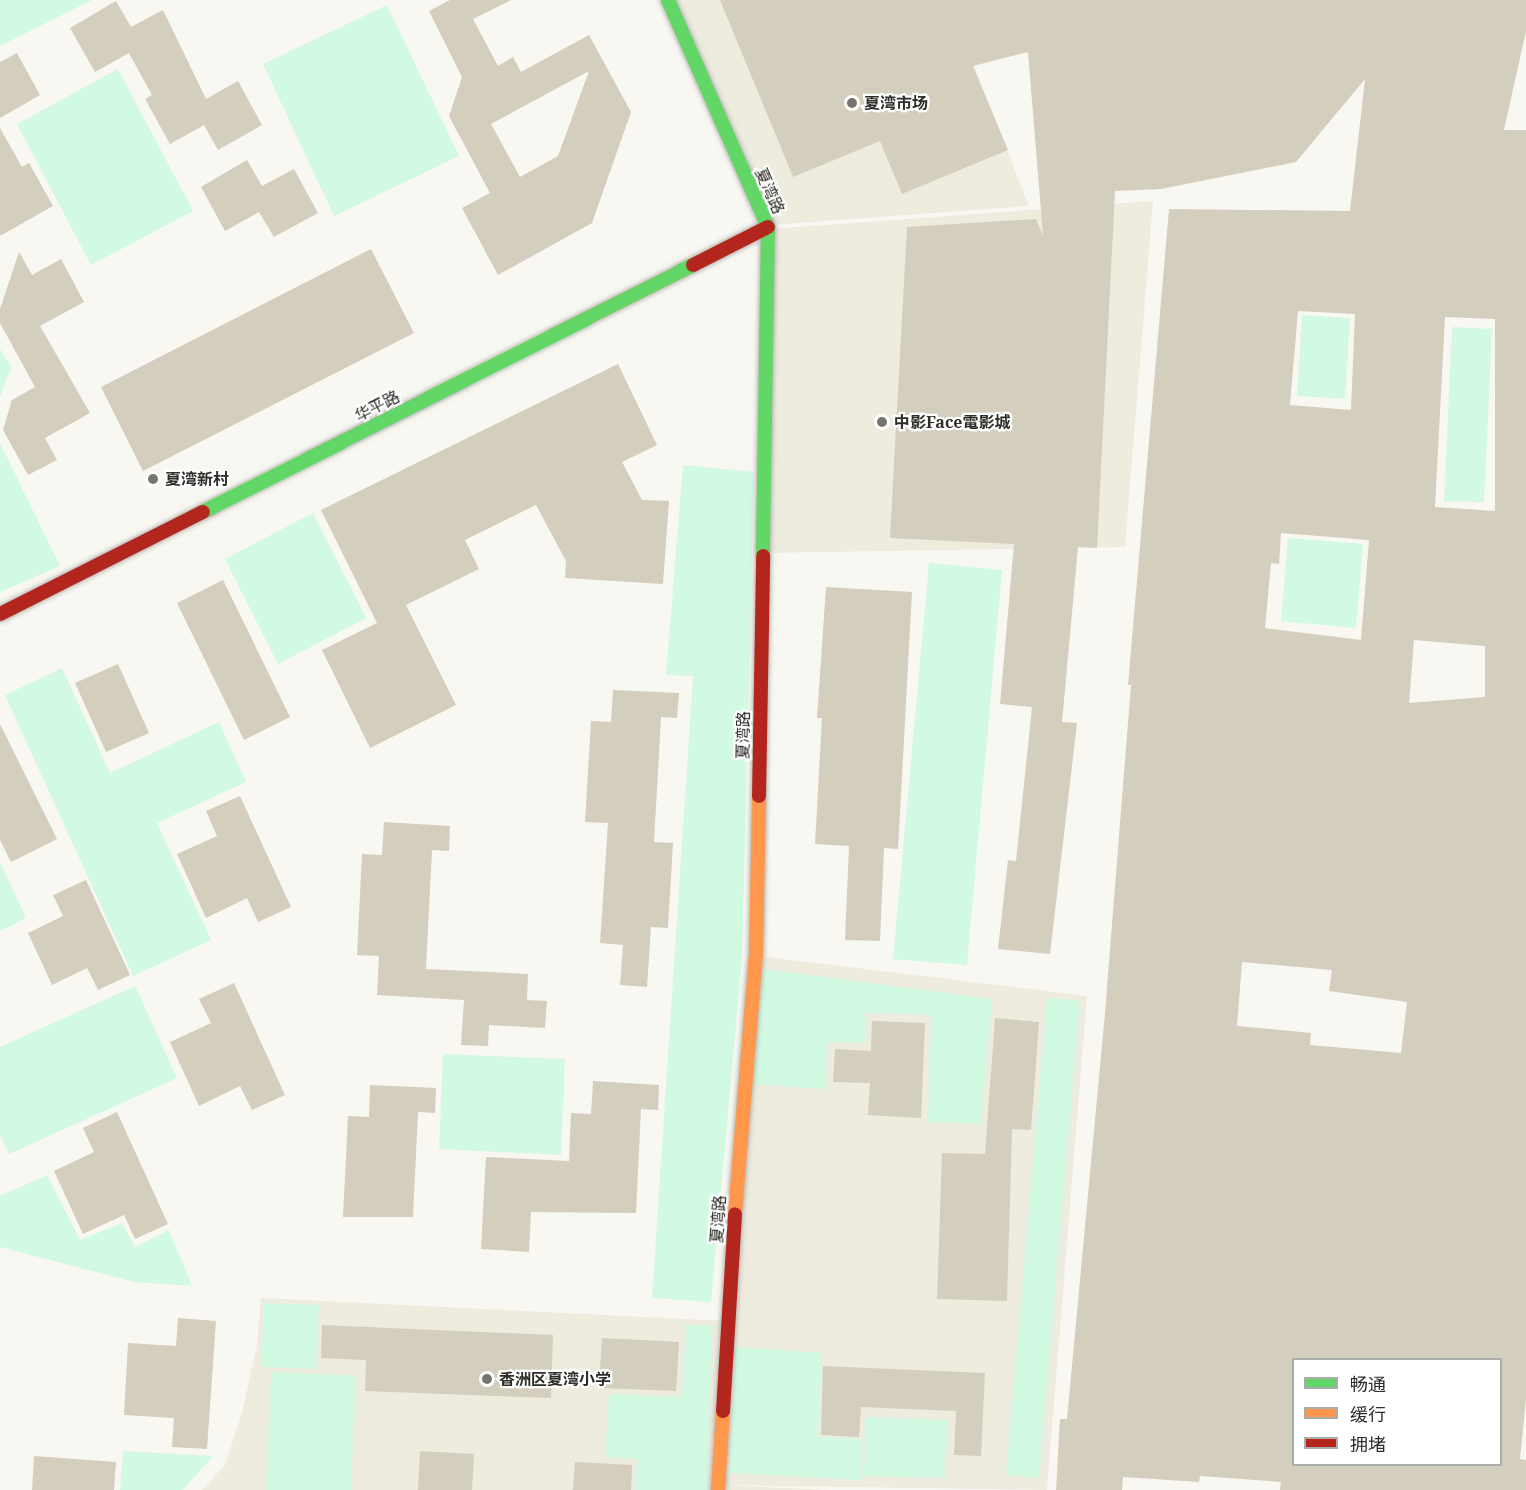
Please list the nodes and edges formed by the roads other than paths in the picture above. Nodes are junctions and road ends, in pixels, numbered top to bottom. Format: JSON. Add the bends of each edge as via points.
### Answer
{"nodes":[{"id":1,"x":668,"y":0,"type":"edge"},
{"id":2,"x":768,"y":227,"type":"junction"},
{"id":3,"x":0,"y":614,"type":"edge"},
{"id":4,"x":718,"y":1490,"type":"edge"}],
"edges":[{"from":1,"to":2,"type":"street","name":"夏湾路"},
{"from":2,"to":3,"type":"street","name":"华平路"},
{"from":2,"to":4,"type":"street","name":"夏湾路","via":[[756,955],[743,1090]]}]}
